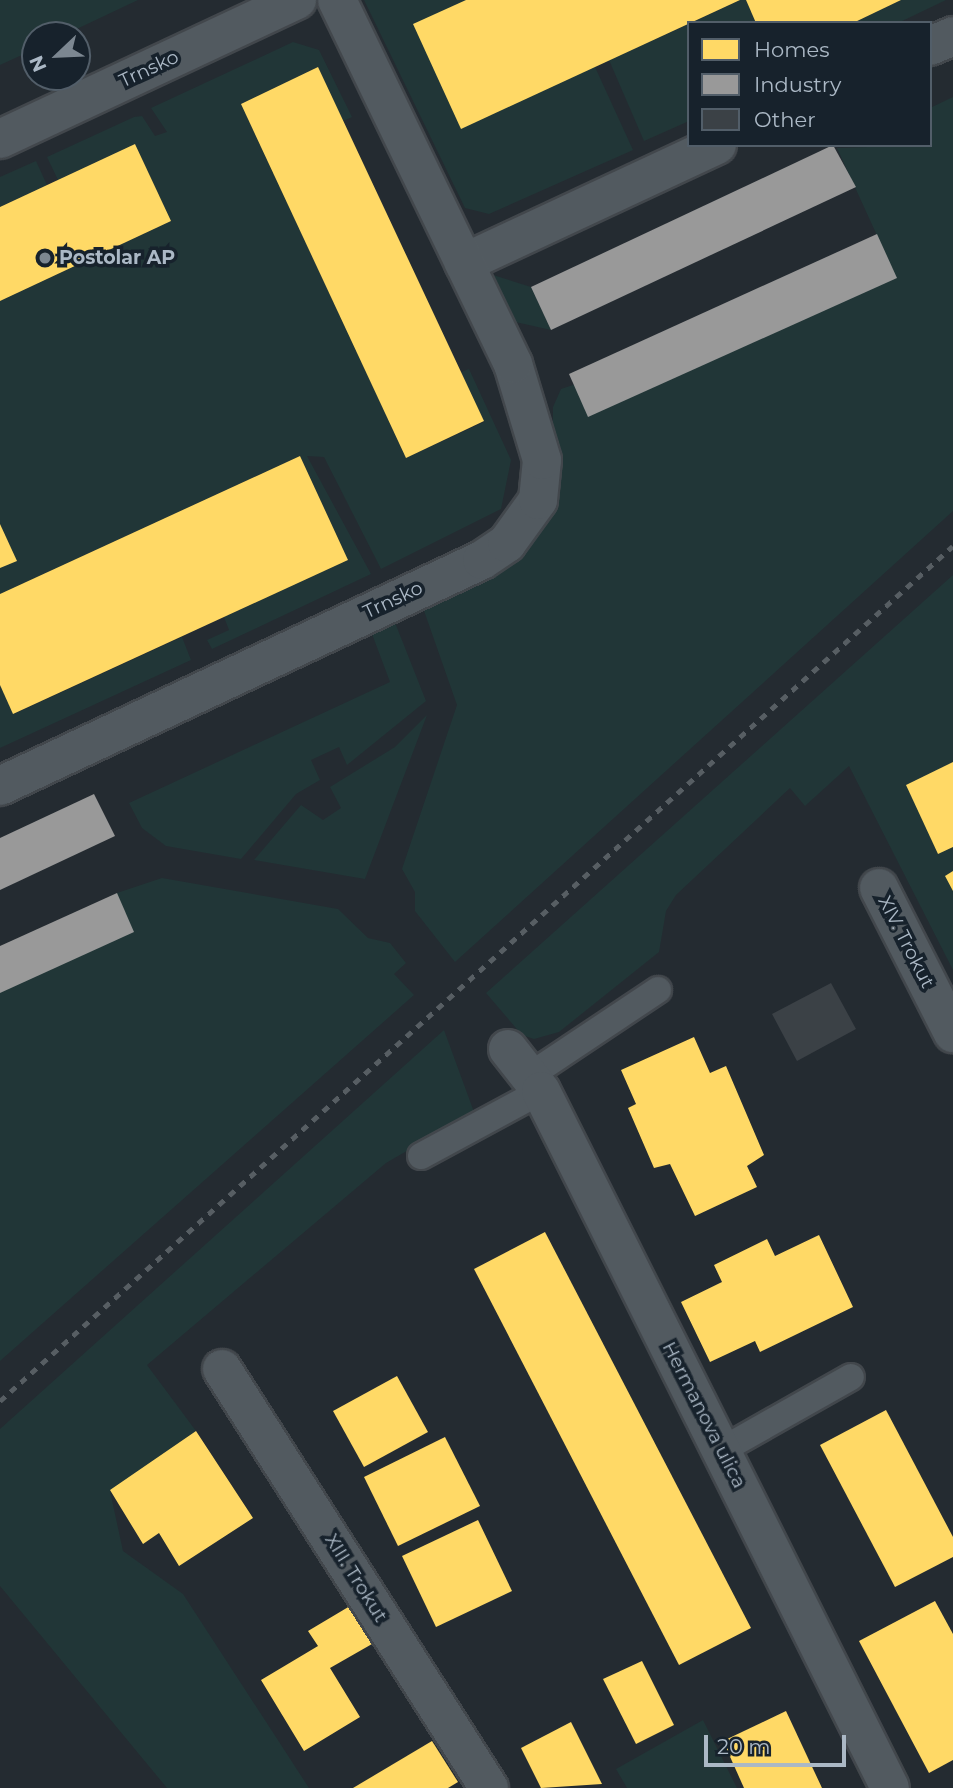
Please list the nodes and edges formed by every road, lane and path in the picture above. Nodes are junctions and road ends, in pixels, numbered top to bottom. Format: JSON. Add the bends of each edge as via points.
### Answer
{"nodes":[{"id":1,"x":297,"y":0,"type":"edge"},
{"id":2,"x":337,"y":0,"type":"edge"},
{"id":3,"x":953,"y":36,"type":"edge"},
{"id":4,"x":932,"y":45,"type":"edge"},
{"id":5,"x":0,"y":139,"type":"edge"},
{"id":6,"x":713,"y":147,"type":"edge"},
{"id":7,"x":464,"y":263,"type":"junction"},
{"id":8,"x":0,"y":786,"type":"edge"},
{"id":9,"x":878,"y":888,"type":"dead end"},
{"id":10,"x":658,"y":990,"type":"dead end"},
{"id":11,"x":953,"y":1034,"type":"edge"},
{"id":12,"x":526,"y":1072,"type":"junction"},
{"id":13,"x":421,"y":1156,"type":"dead end"},
{"id":14,"x":222,"y":1369,"type":"dead end"},
{"id":15,"x":850,"y":1377,"type":"dead end"},
{"id":16,"x":722,"y":1450,"type":"junction"},
{"id":17,"x":489,"y":1788,"type":"edge"},
{"id":18,"x":890,"y":1788,"type":"edge"}],
"edges":[{"from":1,"to":5,"type":"street","name":"Trnsko"},
{"from":2,"to":7,"type":"street","name":"Trnsko"},
{"from":3,"to":4,"type":"street"},
{"from":6,"to":7,"type":"street"},
{"from":7,"to":8,"type":"street","name":"Trnsko","via":[[513,364],[542,460],[538,500],[516,533],[482,560]]},
{"from":9,"to":11,"type":"street","name":"XIV. Trokut"},
{"from":10,"to":12,"type":"lane"},
{"from":12,"to":13,"type":"lane"},
{"from":12,"to":16,"type":"street","name":"Hermanova ulica"},
{"from":14,"to":17,"type":"street","name":"XIII. Trokut"},
{"from":15,"to":16,"type":"lane"},
{"from":16,"to":18,"type":"street","name":"Hermanova ulica"}]}
